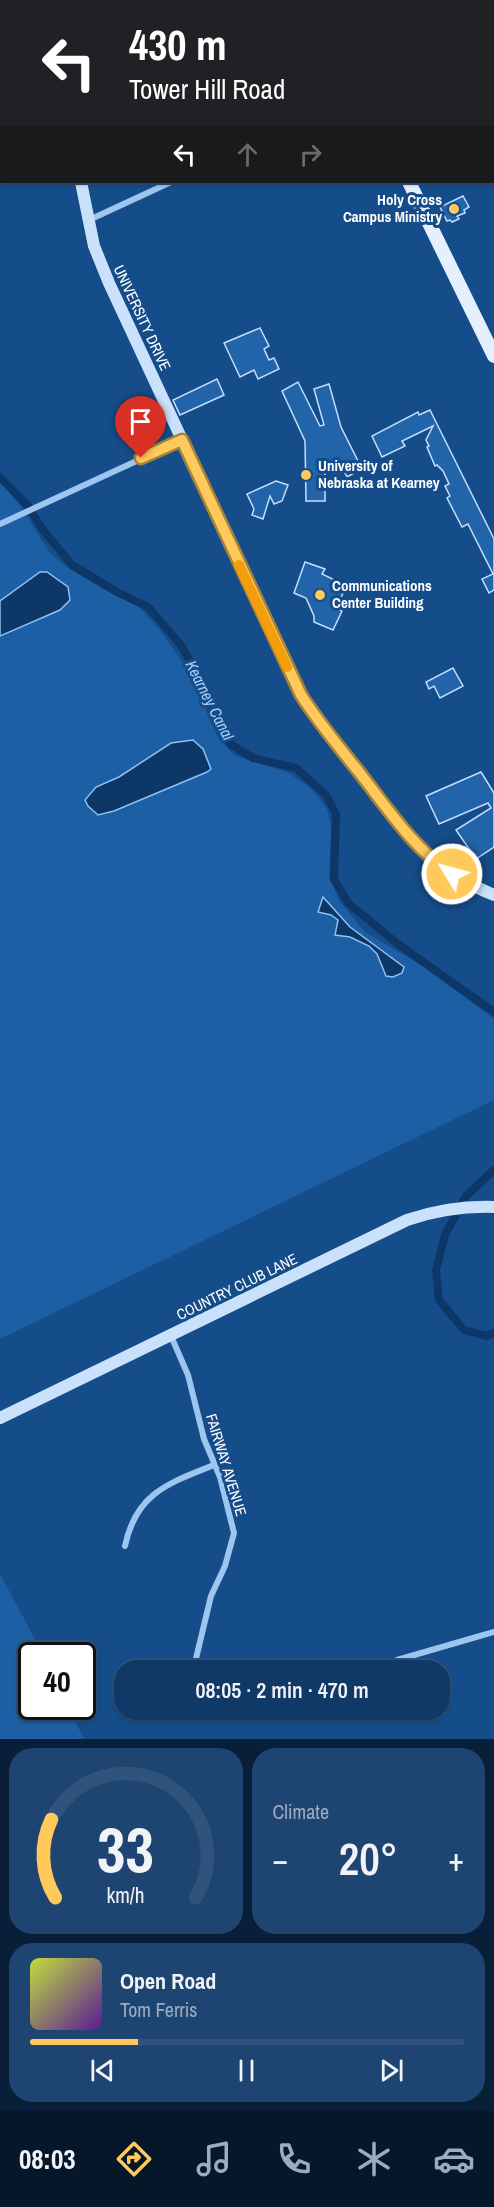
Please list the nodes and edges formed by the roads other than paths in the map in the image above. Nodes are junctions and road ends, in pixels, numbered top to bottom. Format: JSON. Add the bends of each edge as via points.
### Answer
{"nodes":[{"id":1,"x":81,"y":183,"type":"edge"},
{"id":2,"x":169,"y":183,"type":"edge"},
{"id":3,"x":409,"y":183,"type":"edge"},
{"id":4,"x":89,"y":220,"type":"junction"},
{"id":5,"x":494,"y":356,"type":"edge"},
{"id":6,"x":182,"y":440,"type":"junction"},
{"id":7,"x":0,"y":524,"type":"edge"},
{"id":8,"x":494,"y":895,"type":"edge"},
{"id":9,"x":494,"y":1207,"type":"edge"},
{"id":10,"x":171,"y":1336,"type":"junction"},
{"id":11,"x":0,"y":1418,"type":"edge"},
{"id":12,"x":214,"y":1465,"type":"junction"},
{"id":13,"x":124,"y":1546,"type":"dead end"},
{"id":14,"x":494,"y":1632,"type":"edge"},
{"id":15,"x":196,"y":1660,"type":"edge"},
{"id":16,"x":397,"y":1660,"type":"dead end"}],
"edges":[{"from":1,"to":4,"type":"street","name":"UNIVERSITY DRIVE"},
{"from":2,"to":4,"type":"street"},
{"from":3,"to":5,"type":"main road"},
{"from":4,"to":6,"type":"street","name":"UNIVERSITY DRIVE","via":[[94,246],[109,283]]},
{"from":6,"to":7,"type":"street"},
{"from":6,"to":8,"type":"street","name":"UNIVERSITY DRIVE","via":[[286,665],[322,729],[409,837],[438,865],[467,884]]},
{"from":9,"to":10,"type":"street","name":"COUNTRY CLUB LANE","via":[[407,1220]]},
{"from":10,"to":11,"type":"street","name":"COUNTRY CLUB LANE"},
{"from":10,"to":12,"type":"street","name":"FAIRWAY AVENUE","via":[[188,1376]]},
{"from":12,"to":13,"type":"street","via":[[150,1495],[129,1527]]},
{"from":12,"to":15,"type":"street","name":"FAIRWAY AVENUE","via":[[234,1533],[211,1596]]},
{"from":14,"to":16,"type":"street"}]}
